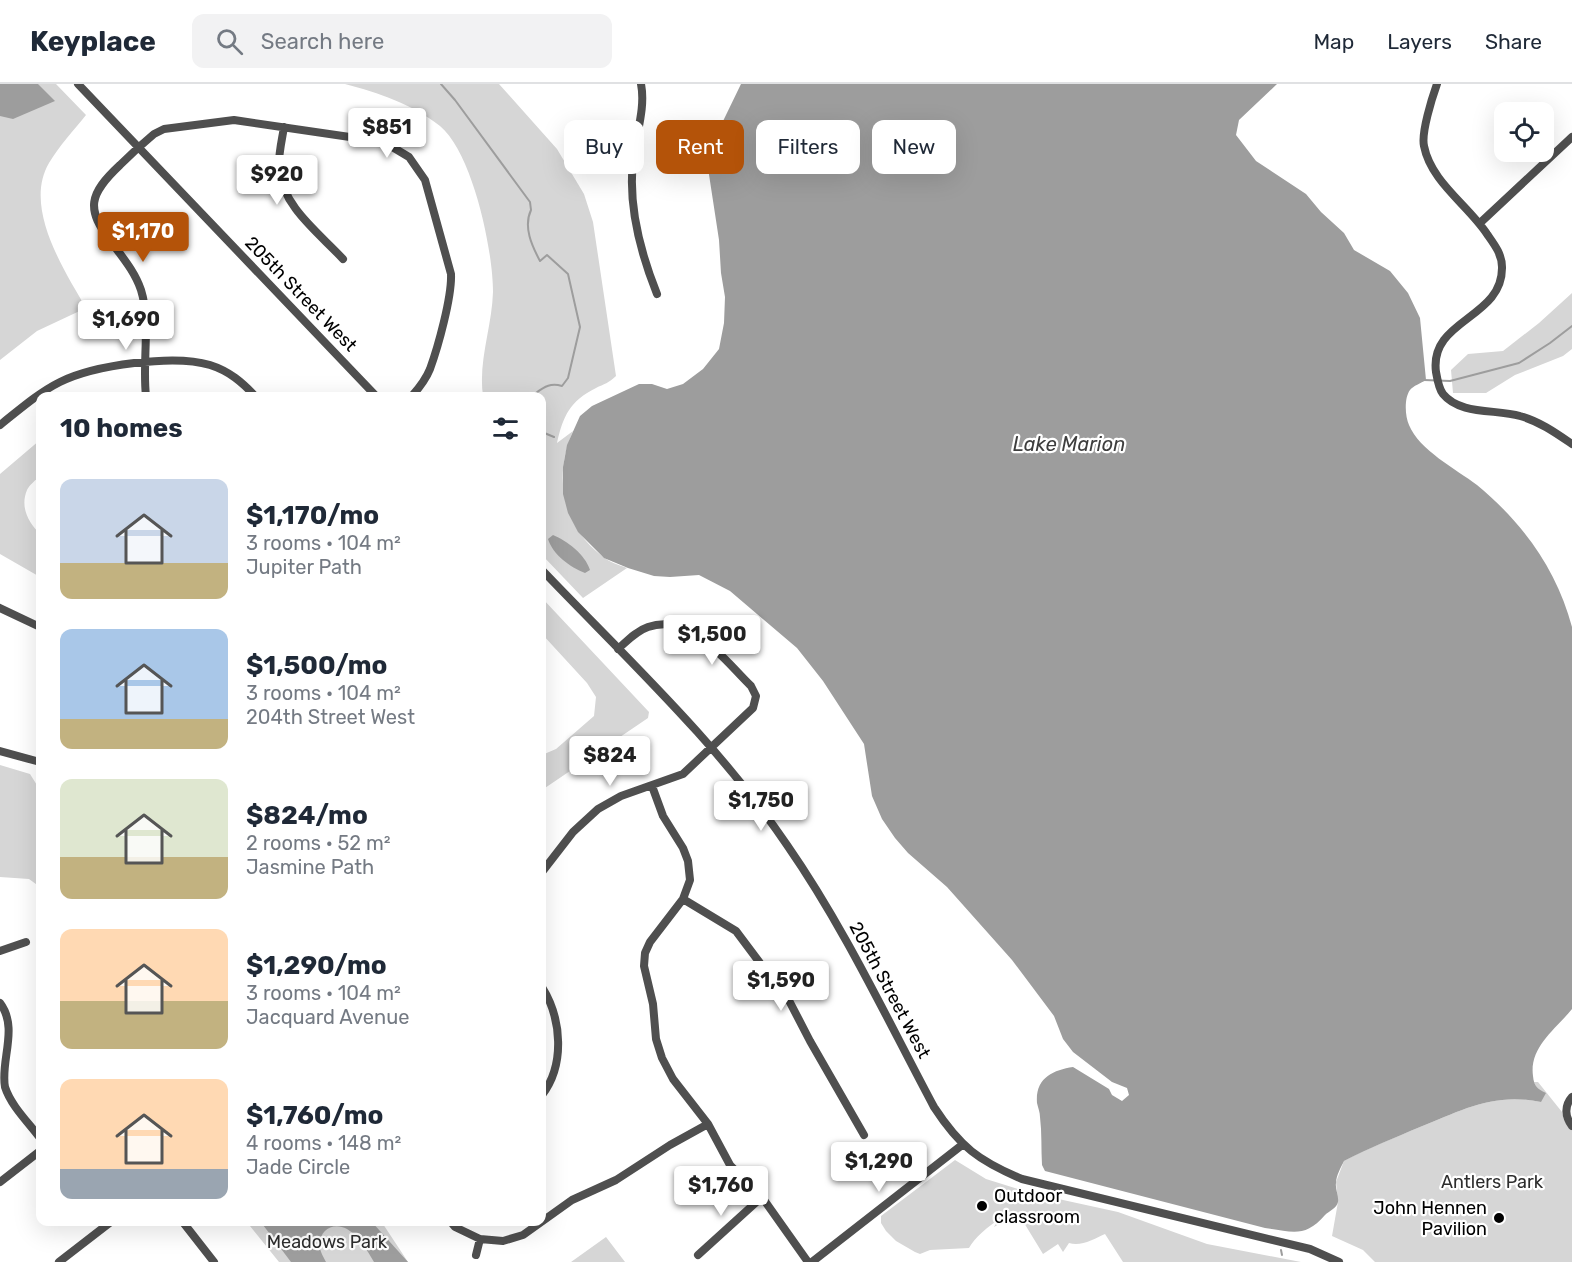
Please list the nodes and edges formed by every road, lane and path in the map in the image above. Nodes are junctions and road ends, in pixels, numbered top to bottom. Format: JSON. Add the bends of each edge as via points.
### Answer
{"nodes":[{"id":1,"x":78,"y":84,"type":"edge"},
{"id":2,"x":642,"y":84,"type":"edge"},
{"id":3,"x":1437,"y":84,"type":"edge"},
{"id":4,"x":284,"y":127,"type":"junction"},
{"id":5,"x":1572,"y":137,"type":"edge"},
{"id":6,"x":138,"y":147,"type":"junction"},
{"id":7,"x":1480,"y":223,"type":"junction"},
{"id":8,"x":342,"y":259,"type":"dead end"},
{"id":9,"x":657,"y":294,"type":"dead end"},
{"id":10,"x":144,"y":363,"type":"junction"},
{"id":11,"x":44,"y":392,"type":"edge"},
{"id":12,"x":146,"y":392,"type":"edge"},
{"id":13,"x":251,"y":392,"type":"edge"},
{"id":14,"x":372,"y":392,"type":"edge"},
{"id":15,"x":416,"y":392,"type":"edge"},
{"id":16,"x":36,"y":398,"type":"edge"},
{"id":17,"x":0,"y":425,"type":"edge"},
{"id":18,"x":1572,"y":444,"type":"edge"},
{"id":19,"x":546,"y":574,"type":"edge"},
{"id":20,"x":0,"y":608,"type":"edge"},
{"id":21,"x":36,"y":625,"type":"edge"},
{"id":22,"x":618,"y":649,"type":"junction"},
{"id":23,"x":712,"y":748,"type":"junction"},
{"id":24,"x":0,"y":751,"type":"edge"},
{"id":25,"x":36,"y":761,"type":"edge"},
{"id":26,"x":652,"y":786,"type":"junction"},
{"id":27,"x":546,"y":867,"type":"edge"},
{"id":28,"x":683,"y":899,"type":"junction"},
{"id":29,"x":26,"y":942,"type":"dead end"},
{"id":30,"x":0,"y":951,"type":"edge"},
{"id":31,"x":546,"y":994,"type":"edge"},
{"id":32,"x":0,"y":1003,"type":"edge"},
{"id":33,"x":546,"y":1088,"type":"edge"},
{"id":34,"x":1572,"y":1097,"type":"edge"},
{"id":35,"x":708,"y":1124,"type":"junction"},
{"id":36,"x":1570,"y":1124,"type":"edge"},
{"id":37,"x":36,"y":1132,"type":"edge"},
{"id":38,"x":864,"y":1135,"type":"dead end"},
{"id":39,"x":962,"y":1144,"type":"junction"},
{"id":40,"x":36,"y":1154,"type":"edge"},
{"id":41,"x":0,"y":1182,"type":"edge"},
{"id":42,"x":762,"y":1197,"type":"junction"},
{"id":43,"x":546,"y":1219,"type":"edge"},
{"id":44,"x":103,"y":1226,"type":"edge"},
{"id":45,"x":186,"y":1226,"type":"edge"},
{"id":46,"x":454,"y":1226,"type":"edge"},
{"id":47,"x":536,"y":1226,"type":"edge"},
{"id":48,"x":480,"y":1239,"type":"junction"},
{"id":49,"x":477,"y":1254,"type":"dead end"},
{"id":50,"x":698,"y":1256,"type":"dead end"},
{"id":51,"x":59,"y":1262,"type":"edge"},
{"id":52,"x":214,"y":1262,"type":"edge"},
{"id":53,"x":808,"y":1262,"type":"edge"},
{"id":54,"x":812,"y":1262,"type":"edge"},
{"id":55,"x":1339,"y":1262,"type":"edge"}],
"edges":[{"from":1,"to":6,"type":"street","name":"205th Street West"},
{"from":2,"to":9,"type":"street","via":[[632,194],[646,263]]},
{"from":3,"to":7,"type":"street","via":[[1423,145],[1434,171]]},
{"from":4,"to":6,"type":"street","via":[[216,121],[164,129]]},
{"from":4,"to":8,"type":"street","via":[[279,167],[284,192]]},
{"from":4,"to":15,"type":"street","via":[[384,142],[409,157],[425,180],[451,274],[451,288],[430,370]]},
{"from":5,"to":7,"type":"street"},
{"from":6,"to":10,"type":"street","via":[[100,185],[94,211],[98,224],[141,289]]},
{"from":6,"to":14,"type":"street","name":"205th Street West"},
{"from":7,"to":18,"type":"street","via":[[1498,250],[1500,282],[1486,305],[1440,345],[1435,357],[1442,393],[1458,406],[1522,416]]},
{"from":10,"to":11,"type":"street","via":[[68,378]]},
{"from":10,"to":12,"type":"street"},
{"from":10,"to":13,"type":"street","via":[[211,365],[233,376]]},
{"from":16,"to":17,"type":"street"},
{"from":19,"to":22,"type":"street","name":"205th Street West"},
{"from":20,"to":21,"type":"street"},
{"from":22,"to":23,"type":"street","name":"205th Street West"},
{"from":22,"to":23,"type":"street","via":[[647,627],[680,626],[700,636],[751,686],[756,696],[753,708]]},
{"from":23,"to":26,"type":"street","via":[[683,774]]},
{"from":23,"to":39,"type":"street","name":"205th Street West","via":[[763,812],[818,892],[934,1107]]},
{"from":24,"to":25,"type":"street"},
{"from":26,"to":27,"type":"street","via":[[598,809],[573,832]]},
{"from":26,"to":28,"type":"street","via":[[663,816],[688,861],[690,880]]},
{"from":28,"to":35,"type":"street","via":[[650,942],[644,966],[662,1059],[672,1079]]},
{"from":28,"to":38,"type":"street","via":[[736,931],[782,987]]},
{"from":29,"to":30,"type":"street"},
{"from":31,"to":33,"type":"street","via":[[558,1034],[558,1053]]},
{"from":32,"to":37,"type":"street","via":[[9,1032],[5,1086]]},
{"from":34,"to":36,"type":"street","via":[[1567,1102],[1566,1114]]},
{"from":35,"to":42,"type":"street","via":[[730,1165]]},
{"from":35,"to":43,"type":"street"},
{"from":39,"to":54,"type":"street"},
{"from":39,"to":55,"type":"street","name":"205th Street West","via":[[991,1166],[1022,1179],[1310,1249]]},
{"from":40,"to":41,"type":"street"},
{"from":42,"to":50,"type":"street"},
{"from":42,"to":53,"type":"street"},
{"from":44,"to":51,"type":"street"},
{"from":45,"to":52,"type":"street"},
{"from":46,"to":48,"type":"street"},
{"from":47,"to":48,"type":"street","via":[[503,1241]]},
{"from":48,"to":49,"type":"street"}]}
